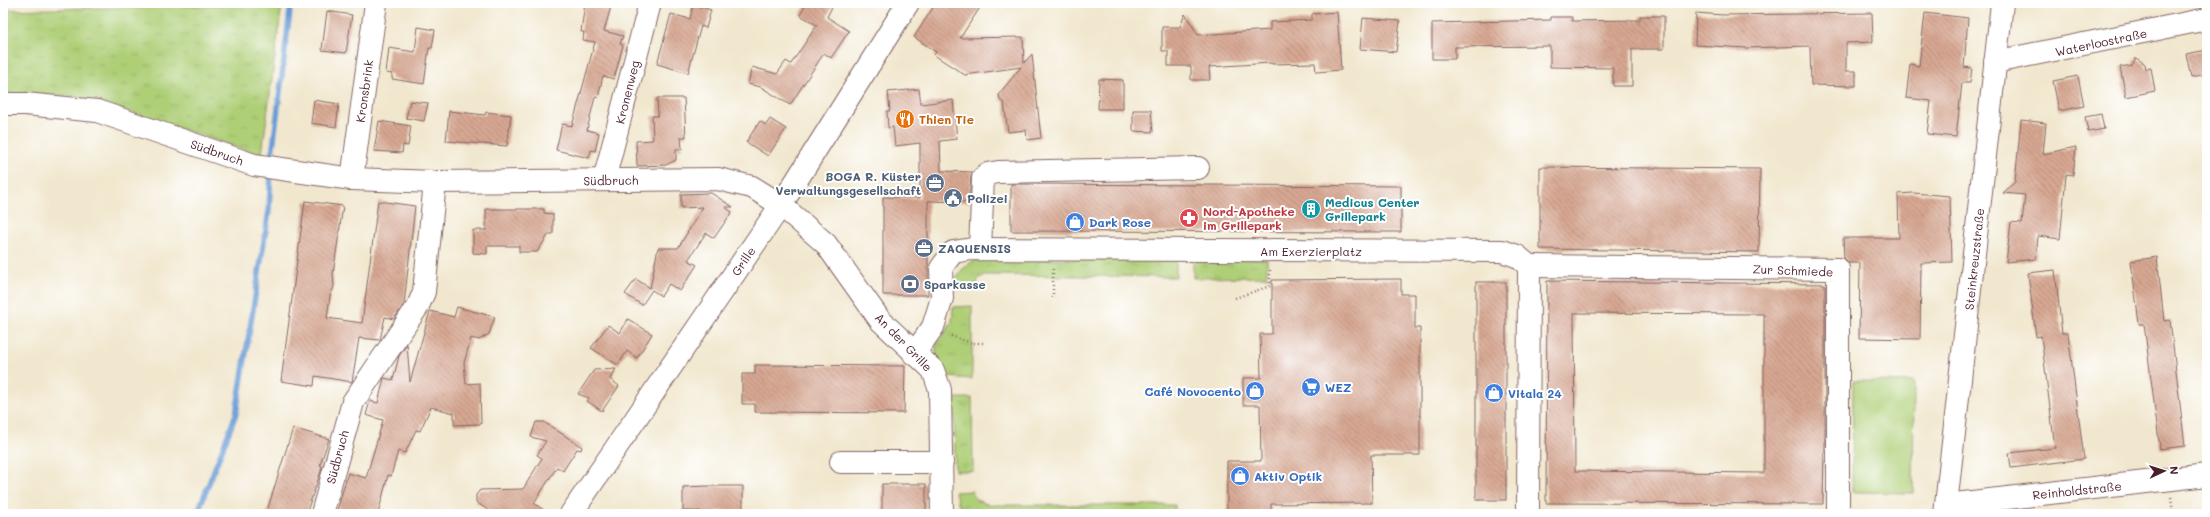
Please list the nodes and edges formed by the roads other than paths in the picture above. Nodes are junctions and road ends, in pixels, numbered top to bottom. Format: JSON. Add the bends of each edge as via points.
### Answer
{"nodes":[{"id":1,"x":376,"y":3,"type":"edge"},
{"id":2,"x":650,"y":3,"type":"edge"},
{"id":3,"x":908,"y":3,"type":"edge"},
{"id":4,"x":2002,"y":3,"type":"edge"},
{"id":5,"x":2207,"y":20,"type":"edge"},
{"id":6,"x":1995,"y":62,"type":"junction"},
{"id":7,"x":3,"y":104,"type":"edge"},
{"id":8,"x":1198,"y":168,"type":"dead end"},
{"id":9,"x":352,"y":179,"type":"junction"},
{"id":10,"x":604,"y":180,"type":"junction"},
{"id":11,"x":434,"y":182,"type":"junction"},
{"id":12,"x":781,"y":205,"type":"junction"},
{"id":13,"x":980,"y":249,"type":"junction"},
{"id":14,"x":1530,"y":266,"type":"junction"},
{"id":15,"x":914,"y":354,"type":"junction"},
{"id":16,"x":841,"y":462,"type":"dead end"},
{"id":17,"x":942,"y":462,"type":"junction"},
{"id":18,"x":2207,"y":475,"type":"edge"},
{"id":19,"x":1946,"y":509,"type":"edge"},
{"id":20,"x":322,"y":514,"type":"edge"},
{"id":21,"x":571,"y":514,"type":"edge"},
{"id":22,"x":942,"y":514,"type":"edge"},
{"id":23,"x":1528,"y":514,"type":"edge"},
{"id":24,"x":1838,"y":514,"type":"edge"}],
"edges":[{"from":1,"to":9,"type":"street","name":"Kronsbrink"},
{"from":2,"to":10,"type":"street","name":"Kronenweg"},
{"from":3,"to":12,"type":"street","name":"Grille"},
{"from":4,"to":6,"type":"street","name":"Steinkreuzstraße"},
{"from":5,"to":6,"type":"street","name":"Waterloostraße"},
{"from":6,"to":19,"type":"street","name":"Steinkreuzstraße"},
{"from":7,"to":9,"type":"street","name":"Südbruch","via":[[97,111],[254,165]]},
{"from":8,"to":13,"type":"street","via":[[1020,171],[986,174],[983,178]]},
{"from":9,"to":11,"type":"street","name":"Südbruch"},
{"from":10,"to":11,"type":"street","name":"Südbruch"},
{"from":10,"to":12,"type":"street","name":"Südbruch","via":[[718,179],[752,187]]},
{"from":11,"to":20,"type":"street","name":"Südbruch","via":[[424,292],[418,306],[353,402]]},
{"from":12,"to":15,"type":"street","name":"An der Grille","via":[[826,244],[880,320]]},
{"from":12,"to":21,"type":"street","name":"Grille"},
{"from":13,"to":14,"type":"street","name":"Am Exerzierplatz","via":[[1502,251],[1517,256]]},
{"from":13,"to":15,"type":"street","name":"Am Exerzierplatz","via":[[953,252],[941,268],[942,298],[933,327]]},
{"from":14,"to":23,"type":"street"},
{"from":14,"to":24,"type":"street","name":"Zur Schmiede","via":[[1838,269]]},
{"from":15,"to":17,"type":"street","name":"An der Grille","via":[[933,370],[940,390]]},
{"from":16,"to":17,"type":"street"},
{"from":17,"to":22,"type":"street","name":"An der Grille"},
{"from":18,"to":19,"type":"street","name":"Reinholdstraße"}]}
